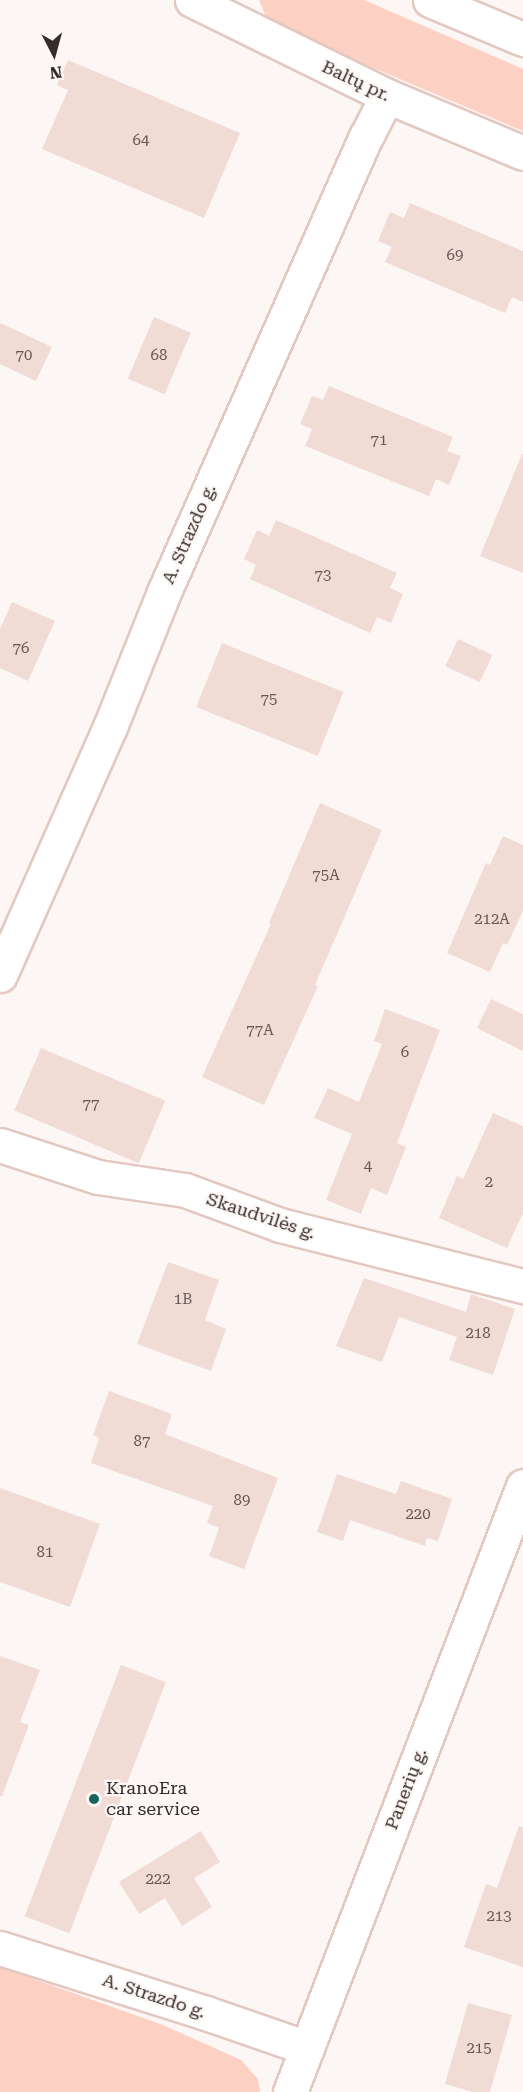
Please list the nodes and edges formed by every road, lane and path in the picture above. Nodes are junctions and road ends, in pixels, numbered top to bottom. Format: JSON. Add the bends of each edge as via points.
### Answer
{"nodes":[{"id":1,"x":192,"y":0,"type":"edge"},
{"id":2,"x":430,"y":0,"type":"edge"},
{"id":3,"x":229,"y":9,"type":"edge"},
{"id":4,"x":523,"y":39,"type":"edge"},
{"id":5,"x":387,"y":96,"type":"junction"},
{"id":6,"x":523,"y":153,"type":"edge"},
{"id":7,"x":0,"y":975,"type":"edge"},
{"id":8,"x":0,"y":1146,"type":"edge"},
{"id":9,"x":523,"y":1287,"type":"edge"},
{"id":10,"x":522,"y":1493,"type":"edge"},
{"id":11,"x":0,"y":1948,"type":"edge"},
{"id":12,"x":307,"y":2048,"type":"junction"},
{"id":13,"x":290,"y":2092,"type":"edge"}],
"edges":[{"from":1,"to":3,"type":"street","name":"Baltų pr."},
{"from":2,"to":4,"type":"street"},
{"from":3,"to":5,"type":"street","name":"Baltų pr."},
{"from":5,"to":6,"type":"street","name":"Baltų pr."},
{"from":5,"to":7,"type":"street","name":"A. Strazdo g.","via":[[164,592],[110,727]]},
{"from":8,"to":9,"type":"street","name":"Skaudvilės g.","via":[[98,1177],[186,1190],[280,1226]]},
{"from":10,"to":12,"type":"street","name":"Panerių g."},
{"from":11,"to":12,"type":"street","name":"A. Strazdo g."},
{"from":12,"to":13,"type":"street","name":"Panerių g."}]}
